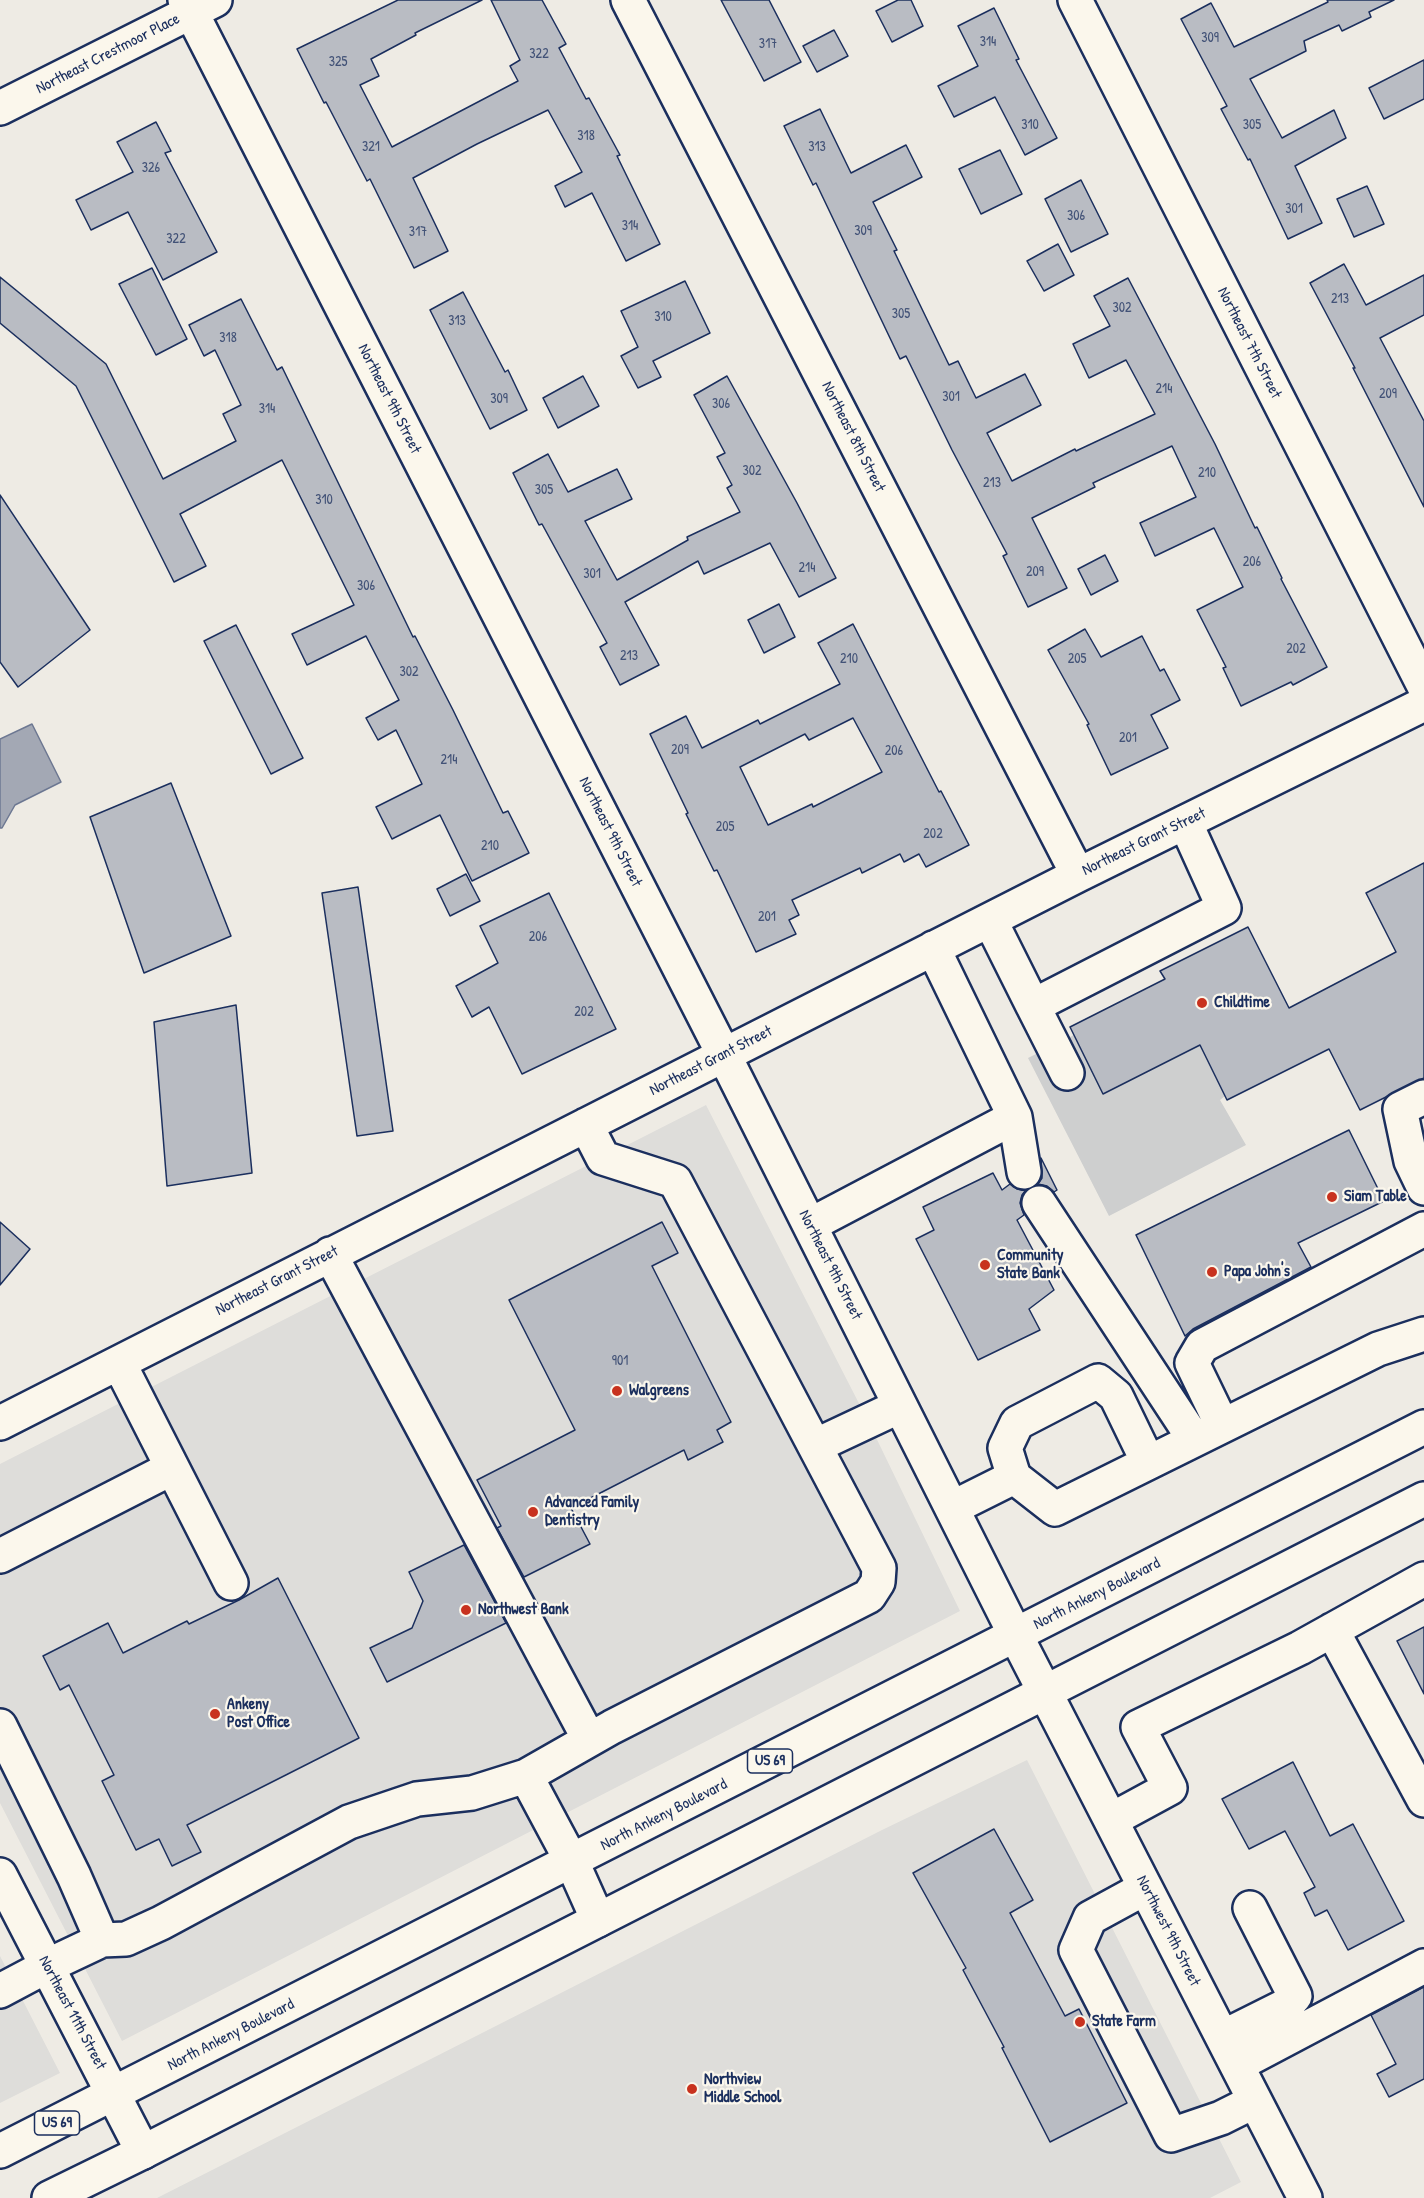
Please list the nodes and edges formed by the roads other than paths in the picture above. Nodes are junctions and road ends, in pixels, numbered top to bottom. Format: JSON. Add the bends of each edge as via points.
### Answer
{"nodes":[{"id":1,"x":628,"y":0,"type":"edge"},
{"id":2,"x":1075,"y":0,"type":"edge"},
{"id":3,"x":197,"y":4,"type":"edge"},
{"id":4,"x":0,"y":108,"type":"edge"},
{"id":5,"x":1424,"y":686,"type":"edge"},
{"id":6,"x":1424,"y":704,"type":"edge"},
{"id":7,"x":1185,"y":822,"type":"junction"},
{"id":8,"x":1078,"y":874,"type":"junction"},
{"id":9,"x":990,"y":920,"type":"junction"},
{"id":10,"x":933,"y":948,"type":"junction"},
{"id":11,"x":1033,"y":1006,"type":"junction"},
{"id":12,"x":724,"y":1055,"type":"junction"},
{"id":13,"x":1067,"y":1073,"type":"dead end"},
{"id":14,"x":1424,"y":1097,"type":"edge"},
{"id":15,"x":1015,"y":1117,"type":"junction"},
{"id":16,"x":586,"y":1125,"type":"junction"},
{"id":17,"x":1024,"y":1172,"type":"dead end"},
{"id":18,"x":1424,"y":1188,"type":"edge"},
{"id":19,"x":1039,"y":1203,"type":"dead end"},
{"id":20,"x":810,"y":1225,"type":"junction"},
{"id":21,"x":1424,"y":1229,"type":"edge"},
{"id":22,"x":330,"y":1254,"type":"junction"},
{"id":23,"x":1424,"y":1334,"type":"edge"},
{"id":24,"x":118,"y":1363,"type":"junction"},
{"id":25,"x":900,"y":1406,"type":"junction"},
{"id":26,"x":0,"y":1424,"type":"edge"},
{"id":27,"x":1424,"y":1427,"type":"edge"},
{"id":28,"x":1208,"y":1432,"type":"junction"},
{"id":29,"x":815,"y":1446,"type":"junction"},
{"id":30,"x":1148,"y":1462,"type":"junction"},
{"id":31,"x":171,"y":1468,"type":"junction"},
{"id":32,"x":1014,"y":1478,"type":"junction"},
{"id":33,"x":1424,"y":1499,"type":"edge"},
{"id":34,"x":952,"y":1508,"type":"junction"},
{"id":35,"x":0,"y":1556,"type":"edge"},
{"id":36,"x":1424,"y":1579,"type":"edge"},
{"id":37,"x":231,"y":1583,"type":"dead end"},
{"id":38,"x":1332,"y":1630,"type":"junction"},
{"id":39,"x":1016,"y":1635,"type":"junction"},
{"id":40,"x":1038,"y":1678,"type":"junction"},
{"id":41,"x":0,"y":1726,"type":"edge"},
{"id":42,"x":589,"y":1740,"type":"junction"},
{"id":43,"x":526,"y":1776,"type":"junction"},
{"id":44,"x":1424,"y":1800,"type":"edge"},
{"id":45,"x":1111,"y":1820,"type":"junction"},
{"id":46,"x":572,"y":1862,"type":"junction"},
{"id":47,"x":0,"y":1875,"type":"edge"},
{"id":48,"x":1145,"y":1887,"type":"junction"},
{"id":49,"x":1250,"y":1908,"type":"dead end"},
{"id":50,"x":598,"y":1920,"type":"junction"},
{"id":51,"x":102,"y":1940,"type":"junction"},
{"id":52,"x":47,"y":1966,"type":"junction"},
{"id":53,"x":1424,"y":1966,"type":"edge"},
{"id":54,"x":0,"y":1992,"type":"edge"},
{"id":55,"x":1230,"y":2051,"type":"junction"},
{"id":56,"x":115,"y":2094,"type":"junction"},
{"id":57,"x":1255,"y":2101,"type":"junction"},
{"id":58,"x":0,"y":2151,"type":"edge"},
{"id":59,"x":143,"y":2152,"type":"junction"},
{"id":60,"x":49,"y":2198,"type":"edge"},
{"id":61,"x":1305,"y":2198,"type":"edge"}],
"edges":[{"from":1,"to":8,"type":"street","name":"Northeast 8th Street"},
{"from":2,"to":5,"type":"street","name":"Northeast 7th Street"},
{"from":3,"to":4,"type":"street","name":"Northeast Crestmoor Place"},
{"from":3,"to":12,"type":"street","name":"Northeast 9th Street"},
{"from":6,"to":7,"type":"street","name":"Northeast Grant Street"},
{"from":7,"to":8,"type":"street","name":"Northeast Grant Street"},
{"from":7,"to":11,"type":"street","via":[[1224,908]]},
{"from":8,"to":9,"type":"street","name":"Northeast Grant Street"},
{"from":9,"to":10,"type":"street","name":"Northeast Grant Street"},
{"from":9,"to":11,"type":"street"},
{"from":10,"to":12,"type":"street","name":"Northeast Grant Street"},
{"from":10,"to":15,"type":"street"},
{"from":11,"to":13,"type":"street"},
{"from":12,"to":16,"type":"street","name":"Northeast Grant Street"},
{"from":12,"to":20,"type":"street","name":"Northeast 9th Street"},
{"from":14,"to":18,"type":"street","via":[[1400,1109],[1411,1161]]},
{"from":15,"to":17,"type":"street"},
{"from":15,"to":20,"type":"street"},
{"from":16,"to":22,"type":"street","name":"Northeast Grant Street"},
{"from":16,"to":29,"type":"street","via":[[603,1158],[675,1181]]},
{"from":19,"to":28,"type":"street"},
{"from":20,"to":25,"type":"street","name":"Northeast 9th Street"},
{"from":21,"to":28,"type":"street","via":[[1202,1347],[1192,1363]]},
{"from":22,"to":24,"type":"street","name":"Northeast Grant Street"},
{"from":22,"to":42,"type":"street"},
{"from":23,"to":28,"type":"street","via":[[1378,1349]]},
{"from":24,"to":26,"type":"street","name":"Northeast Grant Street"},
{"from":24,"to":31,"type":"street"},
{"from":25,"to":29,"type":"street"},
{"from":25,"to":34,"type":"street","name":"Northeast 9th Street"},
{"from":27,"to":39,"type":"street","name":"North Ankeny Boulevard","number":"US 69"},
{"from":28,"to":30,"type":"street"},
{"from":29,"to":42,"type":"street","via":[[879,1568],[878,1582],[869,1596]]},
{"from":30,"to":32,"type":"street","via":[[1055,1509]]},
{"from":30,"to":32,"type":"street","via":[[1116,1396],[1098,1381],[1017,1423],[1005,1448]]},
{"from":31,"to":35,"type":"street"},
{"from":31,"to":37,"type":"street"},
{"from":32,"to":34,"type":"street"},
{"from":33,"to":40,"type":"street"},
{"from":34,"to":39,"type":"street","name":"Northeast 9th Street"},
{"from":36,"to":38,"type":"street"},
{"from":38,"to":44,"type":"street"},
{"from":38,"to":45,"type":"street","via":[[1138,1726],[1170,1788]]},
{"from":39,"to":40,"type":"street","name":"Northeast 9th Street"},
{"from":39,"to":46,"type":"street","name":"North Ankeny Boulevard","number":"US 69"},
{"from":40,"to":45,"type":"street","name":"Northwest 9th Street"},
{"from":40,"to":50,"type":"street"},
{"from":41,"to":51,"type":"street"},
{"from":42,"to":43,"type":"street"},
{"from":43,"to":46,"type":"street"},
{"from":43,"to":51,"type":"street","via":[[472,1793],[417,1798],[349,1822],[161,1923],[126,1939]]},
{"from":45,"to":48,"type":"street","name":"Northwest 9th Street"},
{"from":46,"to":50,"type":"street"},
{"from":46,"to":56,"type":"street","name":"North Ankeny Boulevard","number":"US 69"},
{"from":47,"to":52,"type":"street","name":"Northeast 11th Street"},
{"from":48,"to":55,"type":"street","name":"Northwest 9th Street"},
{"from":48,"to":57,"type":"street","via":[[1090,1918],[1076,1950],[1155,2104],[1171,2135],[1221,2118]]},
{"from":49,"to":55,"type":"street","via":[[1295,1996]]},
{"from":50,"to":59,"type":"street"},
{"from":51,"to":52,"type":"street"},
{"from":52,"to":54,"type":"street"},
{"from":52,"to":56,"type":"street","name":"Northeast 11th Street"},
{"from":53,"to":55,"type":"street"},
{"from":55,"to":57,"type":"street","name":"Northwest 9th Street"},
{"from":56,"to":58,"type":"street","name":"North Ankeny Boulevard","number":"US 69"},
{"from":56,"to":59,"type":"street","name":"Northeast 11th Street"},
{"from":57,"to":61,"type":"street","name":"Northwest 9th Street"},
{"from":59,"to":60,"type":"street"}]}
